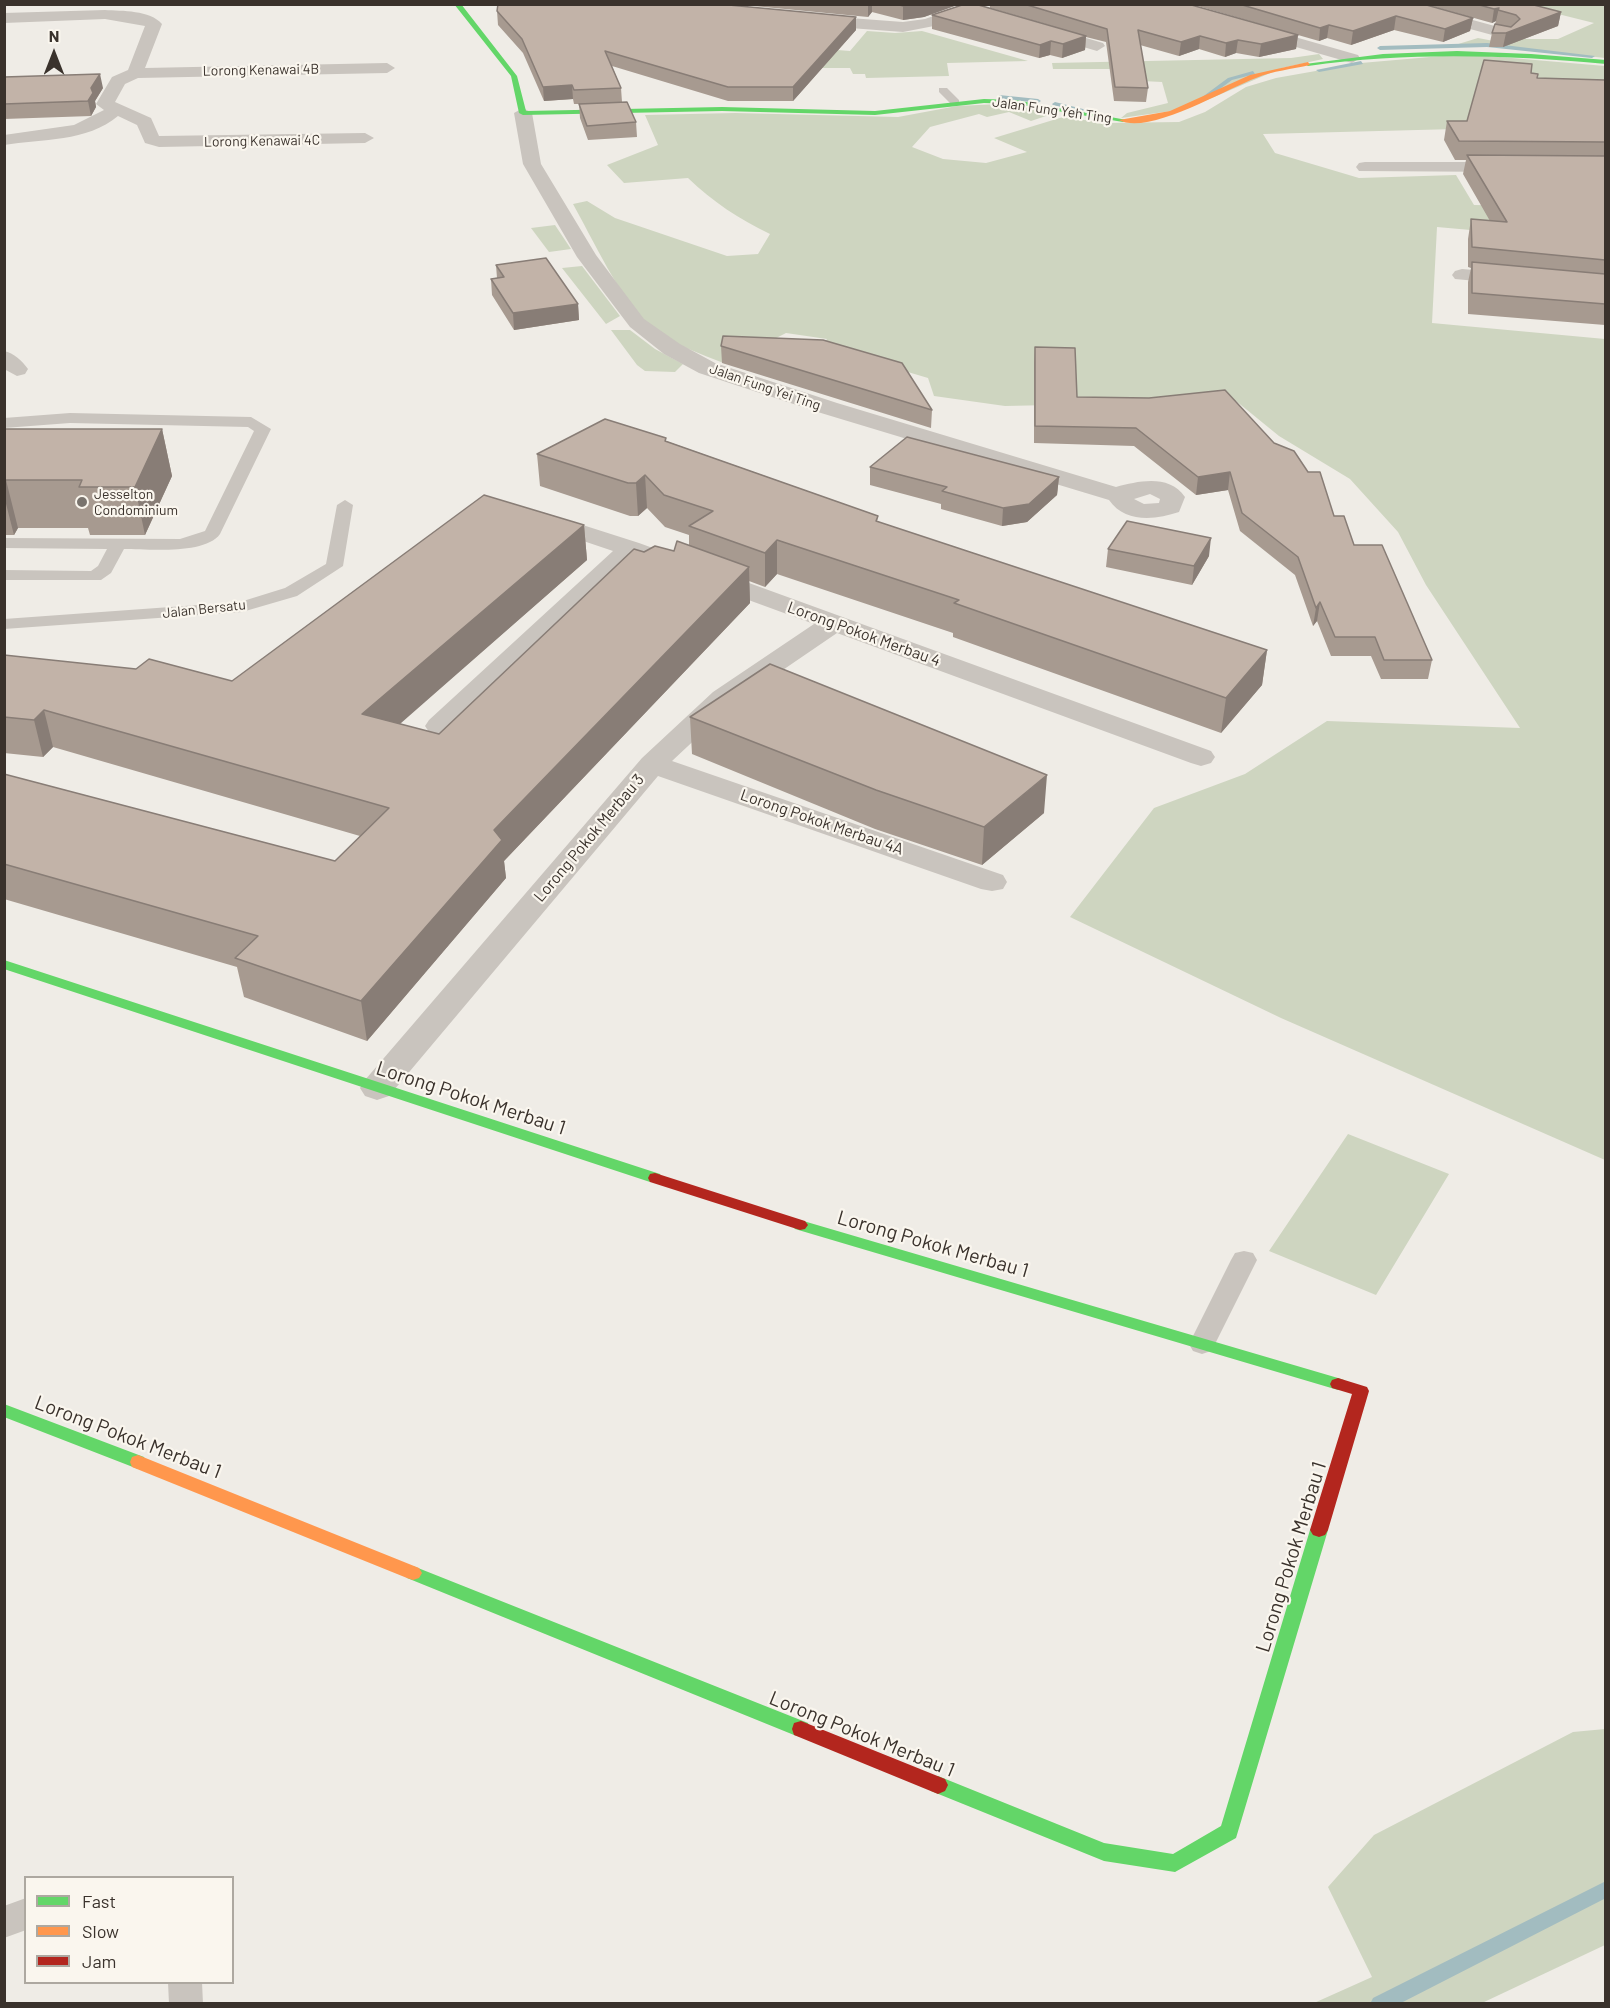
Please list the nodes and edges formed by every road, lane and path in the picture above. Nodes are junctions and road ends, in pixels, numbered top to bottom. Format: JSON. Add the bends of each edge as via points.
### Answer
{"nodes":[{"id":1,"x":457,"y":4,"type":"edge"},
{"id":2,"x":1394,"y":4,"type":"edge"},
{"id":3,"x":983,"y":10,"type":"edge"},
{"id":4,"x":4,"y":18,"type":"edge"},
{"id":5,"x":796,"y":18,"type":"edge"},
{"id":6,"x":1238,"y":25,"type":"edge"},
{"id":7,"x":1028,"y":26,"type":"edge"},
{"id":8,"x":1507,"y":34,"type":"edge"},
{"id":9,"x":1097,"y":46,"type":"edge"},
{"id":10,"x":1352,"y":58,"type":"junction"},
{"id":11,"x":1605,"y":62,"type":"edge"},
{"id":12,"x":387,"y":68,"type":"dead end"},
{"id":13,"x":135,"y":72,"type":"junction"},
{"id":14,"x":96,"y":81,"type":"edge"},
{"id":15,"x":118,"y":81,"type":"junction"},
{"id":16,"x":943,"y":90,"type":"dead end"},
{"id":17,"x":955,"y":102,"type":"junction"},
{"id":18,"x":115,"y":110,"type":"junction"},
{"id":19,"x":524,"y":113,"type":"junction"},
{"id":20,"x":364,"y":138,"type":"dead end"},
{"id":21,"x":4,"y":140,"type":"edge"},
{"id":22,"x":1365,"y":167,"type":"dead end"},
{"id":23,"x":1524,"y":167,"type":"edge"},
{"id":24,"x":1462,"y":275,"type":"dead end"},
{"id":25,"x":1605,"y":287,"type":"edge"},
{"id":26,"x":4,"y":423,"type":"edge"},
{"id":27,"x":1121,"y":496,"type":"dead end"},
{"id":28,"x":345,"y":505,"type":"dead end"},
{"id":29,"x":526,"y":514,"type":"edge"},
{"id":30,"x":119,"y":542,"type":"junction"},
{"id":31,"x":4,"y":543,"type":"edge"},
{"id":32,"x":630,"y":548,"type":"junction"},
{"id":33,"x":4,"y":575,"type":"edge"},
{"id":34,"x":834,"y":623,"type":"junction"},
{"id":35,"x":4,"y":624,"type":"edge"},
{"id":36,"x":439,"y":726,"type":"dead end"},
{"id":37,"x":1201,"y":757,"type":"dead end"},
{"id":38,"x":652,"y":764,"type":"junction"},
{"id":39,"x":992,"y":882,"type":"dead end"},
{"id":40,"x":4,"y":964,"type":"edge"},
{"id":41,"x":377,"y":1088,"type":"junction"},
{"id":42,"x":1244,"y":1260,"type":"dead end"},
{"id":43,"x":1202,"y":1344,"type":"junction"},
{"id":44,"x":4,"y":1410,"type":"edge"},
{"id":45,"x":24,"y":1915,"type":"edge"},
{"id":46,"x":4,"y":1922,"type":"edge"},
{"id":47,"x":185,"y":1984,"type":"edge"},
{"id":48,"x":186,"y":2004,"type":"edge"}],
"edges":[{"from":1,"to":19,"type":"street","name":"Jalan Fung Yei Ting","via":[[514,76]]},
{"from":2,"to":8,"type":"street"},
{"from":3,"to":5,"type":"street","via":[[903,27]]},
{"from":4,"to":13,"type":"street","via":[[146,18],[154,24]]},
{"from":6,"to":10,"type":"street"},
{"from":7,"to":9,"type":"street"},
{"from":10,"to":11,"type":"street","name":"Jalan Fung Yeh Ting","via":[[1483,51]]},
{"from":10,"to":17,"type":"street","name":"Jalan Fung Yeh Ting","via":[[1260,75],[1227,86],[1188,111],[1166,118],[1106,119],[1000,101]]},
{"from":12,"to":13,"type":"street","name":"Lorong Kenawai 4B"},
{"from":13,"to":15,"type":"street"},
{"from":14,"to":15,"type":"street"},
{"from":15,"to":18,"type":"street","via":[[105,104]]},
{"from":16,"to":17,"type":"lane"},
{"from":17,"to":19,"type":"street","name":"Jalan Fung Yeh Ting","via":[[894,112],[642,108]]},
{"from":18,"to":20,"type":"street","name":"Lorong Kenawai 4C","via":[[146,122],[151,139],[159,142]]},
{"from":18,"to":21,"type":"street","via":[[91,126]]},
{"from":19,"to":27,"type":"street","name":"Jalan Fung Yei Ting","via":[[532,164],[587,256],[637,323],[672,349],[707,368],[829,408]]},
{"from":22,"to":23,"type":"street"},
{"from":24,"to":25,"type":"street"},
{"from":26,"to":30,"type":"lane","via":[[49,418],[200,420],[251,422],[263,429],[212,534],[180,544]]},
{"from":28,"to":35,"type":"lane","name":"Jalan Bersatu","via":[[334,566],[291,592],[242,607]]},
{"from":29,"to":32,"type":"street","name":"Lorong Pokok Merbau 4"},
{"from":30,"to":31,"type":"lane"},
{"from":30,"to":33,"type":"lane","via":[[105,569],[95,576]]},
{"from":32,"to":34,"type":"street","name":"Lorong Pokok Merbau 4"},
{"from":32,"to":36,"type":"street"},
{"from":34,"to":37,"type":"street","name":"Lorong Pokok Merbau 4"},
{"from":34,"to":38,"type":"street","name":"Lorong Pokok Merbau 3","via":[[723,698]]},
{"from":38,"to":39,"type":"street","name":"Lorong Pokok Merbau 4A"},
{"from":38,"to":41,"type":"street","name":"Lorong Pokok Merbau 3"},
{"from":40,"to":41,"type":"street","name":"Lorong Pokok Merbau 1"},
{"from":41,"to":43,"type":"street","name":"Lorong Pokok Merbau 1","via":[[763,1214]]},
{"from":42,"to":43,"type":"lane"},
{"from":43,"to":44,"type":"street","name":"Lorong Pokok Merbau 1","via":[[1361,1391],[1229,1832],[1175,1863],[1104,1852]]},
{"from":45,"to":46,"type":"lane"},
{"from":47,"to":48,"type":"lane"}]}
